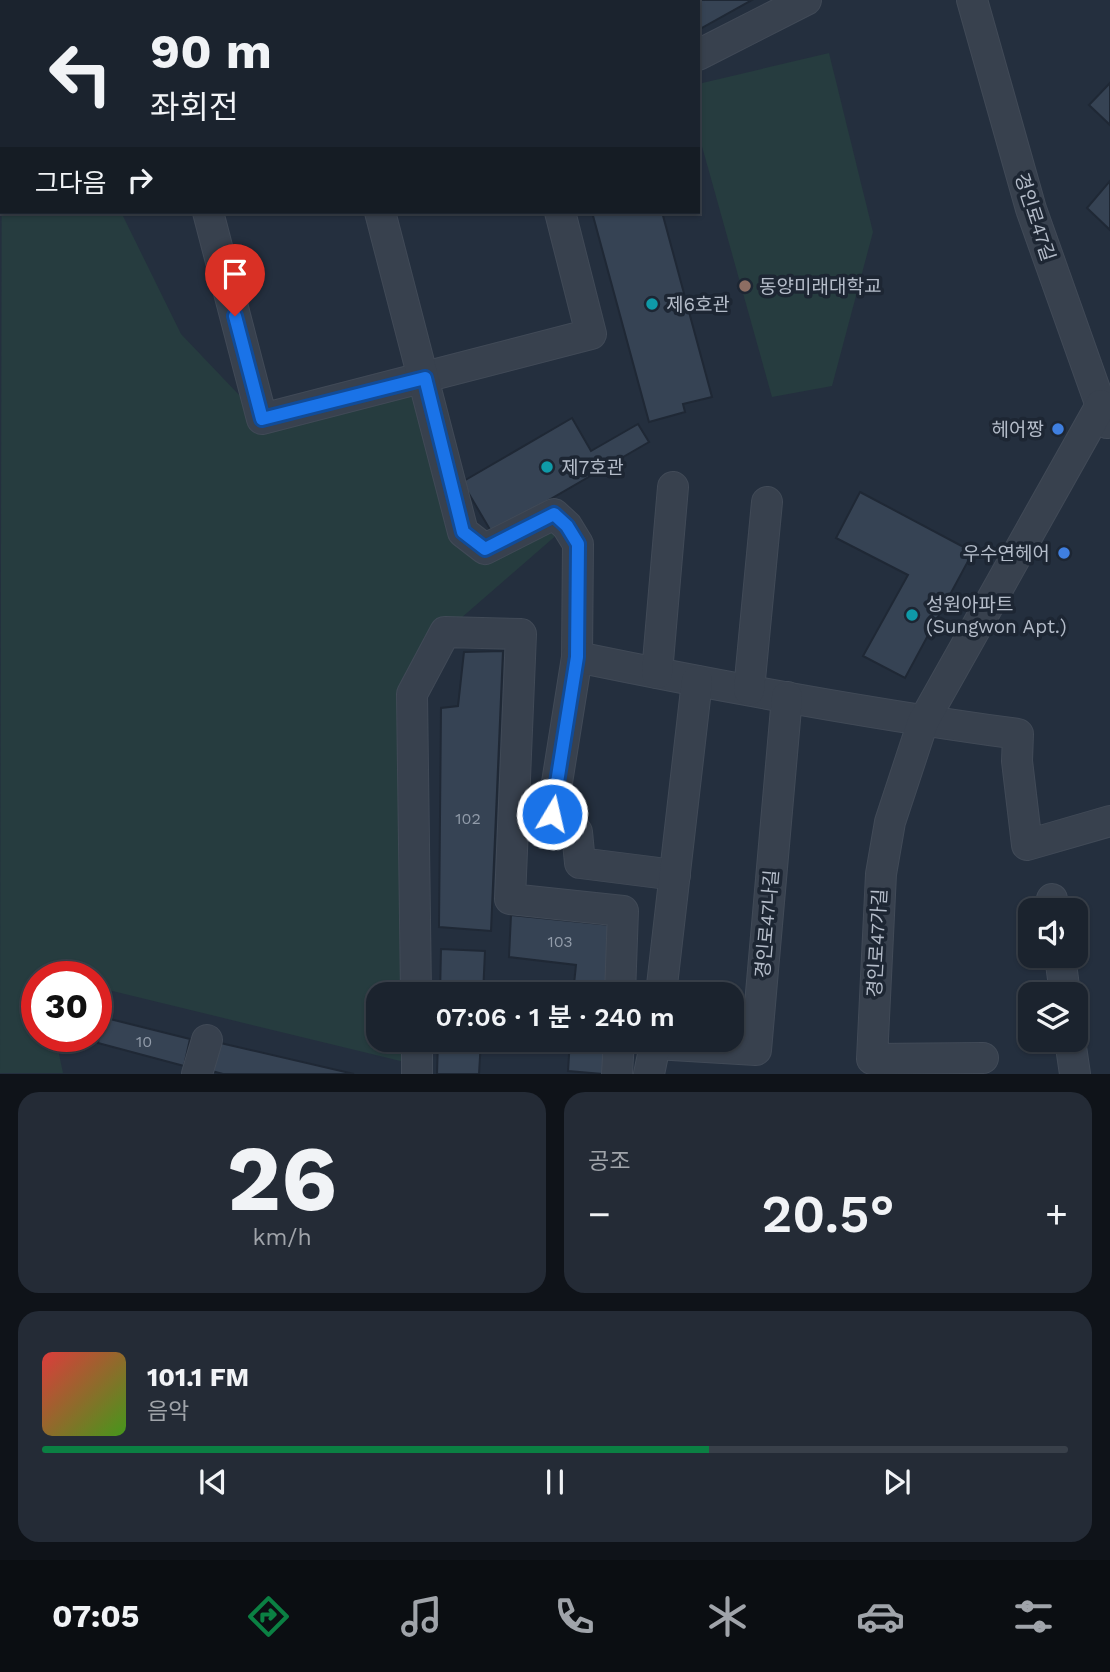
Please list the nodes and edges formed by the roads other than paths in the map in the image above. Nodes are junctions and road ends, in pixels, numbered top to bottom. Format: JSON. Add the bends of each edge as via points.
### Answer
{"nodes":[{"id":1,"x":806,"y":0,"type":"edge"},
{"id":2,"x":972,"y":0,"type":"edge"},
{"id":3,"x":700,"y":54,"type":"edge"},
{"id":4,"x":209,"y":214,"type":"edge"},
{"id":5,"x":381,"y":214,"type":"edge"},
{"id":6,"x":561,"y":214,"type":"edge"},
{"id":7,"x":425,"y":378,"type":"junction"},
{"id":8,"x":1105,"y":417,"type":"edge"},
{"id":9,"x":673,"y":487,"type":"dead end"},
{"id":10,"x":767,"y":502,"type":"dead end"},
{"id":11,"x":577,"y":657,"type":"junction"},
{"id":12,"x":657,"y":673,"type":"junction"},
{"id":13,"x":697,"y":681,"type":"junction"},
{"id":14,"x":748,"y":690,"type":"junction"},
{"id":15,"x":787,"y":697,"type":"junction"},
{"id":16,"x":923,"y":722,"type":"junction"},
{"id":17,"x":1110,"y":821,"type":"edge"},
{"id":18,"x":675,"y":875,"type":"junction"},
{"id":19,"x":416,"y":982,"type":"edge"},
{"id":20,"x":620,"y":982,"type":"edge"},
{"id":21,"x":662,"y":982,"type":"edge"},
{"id":22,"x":207,"y":1040,"type":"dead end"},
{"id":23,"x":744,"y":1049,"type":"edge"},
{"id":24,"x":417,"y":1052,"type":"edge"},
{"id":25,"x":618,"y":1052,"type":"edge"},
{"id":26,"x":653,"y":1052,"type":"edge"},
{"id":27,"x":1072,"y":1052,"type":"edge"},
{"id":28,"x":983,"y":1058,"type":"dead end"},
{"id":29,"x":197,"y":1073,"type":"edge"},
{"id":30,"x":417,"y":1073,"type":"edge"},
{"id":31,"x":617,"y":1073,"type":"edge"},
{"id":32,"x":649,"y":1073,"type":"edge"},
{"id":33,"x":1075,"y":1073,"type":"edge"}],
"edges":[{"from":1,"to":3,"type":"street"},
{"from":2,"to":8,"type":"street","name":"경인로47길","via":[[1031,209]]},
{"from":4,"to":7,"type":"street","via":[[262,419]]},
{"from":5,"to":7,"type":"street"},
{"from":6,"to":7,"type":"street","via":[[591,334]]},
{"from":7,"to":11,"type":"street","via":[[463,532],[485,549],[554,514],[578,544]]},
{"from":8,"to":16,"type":"street","name":"경인로47가길"},
{"from":9,"to":12,"type":"street"},
{"from":10,"to":14,"type":"street"},
{"from":11,"to":12,"type":"street"},
{"from":11,"to":18,"type":"street","via":[[552,814],[577,832],[580,863]]},
{"from":12,"to":13,"type":"street"},
{"from":13,"to":14,"type":"street"},
{"from":13,"to":18,"type":"street"},
{"from":14,"to":15,"type":"street"},
{"from":15,"to":16,"type":"street"},
{"from":15,"to":23,"type":"street","name":"경인로47나길","via":[[756,1050]]},
{"from":16,"to":17,"type":"street","via":[[1018,734],[1027,845]]},
{"from":16,"to":28,"type":"street","name":"경인로47가길","via":[[890,821],[881,874],[872,1059]]},
{"from":18,"to":21,"type":"street"},
{"from":19,"to":20,"type":"street","via":[[412,694],[445,632],[521,634],[510,899],[623,911]]},
{"from":22,"to":29,"type":"street"},
{"from":24,"to":30,"type":"street"},
{"from":25,"to":31,"type":"street"},
{"from":26,"to":32,"type":"street","name":"경인로47나길"},
{"from":27,"to":33,"type":"street"}]}
